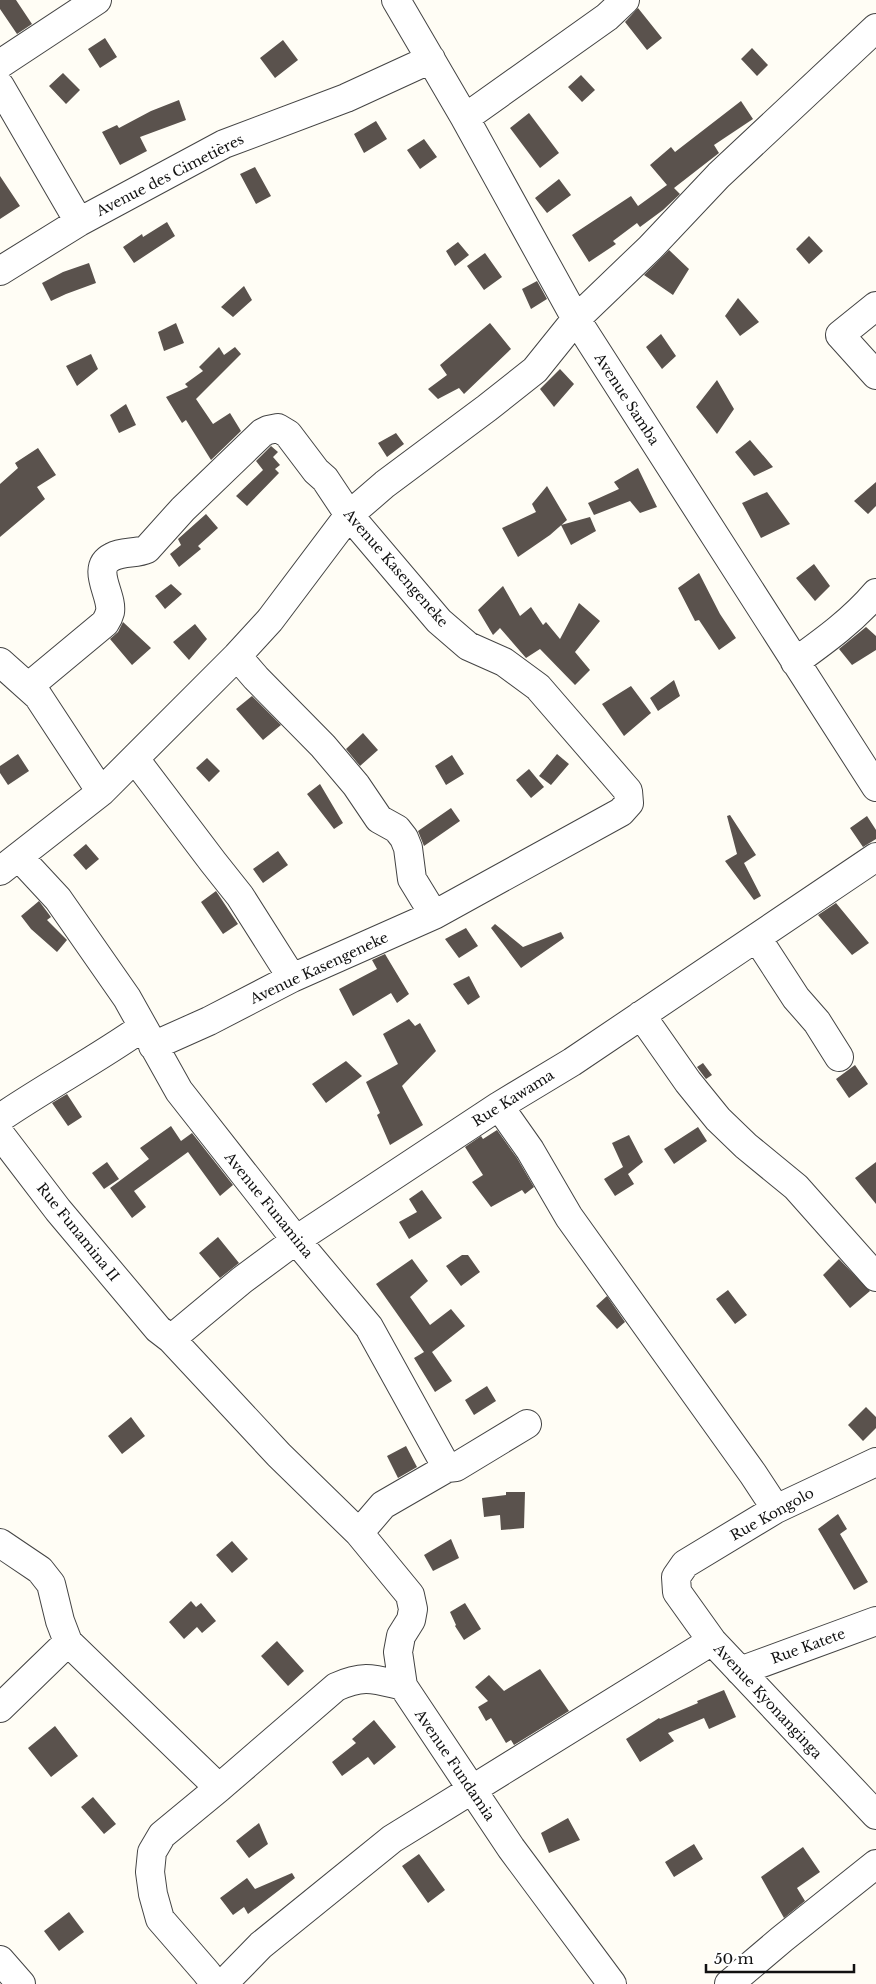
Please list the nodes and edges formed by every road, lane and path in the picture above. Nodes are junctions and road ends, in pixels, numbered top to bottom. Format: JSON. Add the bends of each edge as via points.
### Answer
{"nodes":[{"id":1,"x":97,"y":0,"type":"edge"},
{"id":2,"x":396,"y":0,"type":"edge"},
{"id":3,"x":625,"y":0,"type":"edge"},
{"id":4,"x":876,"y":28,"type":"edge"},
{"id":5,"x":430,"y":60,"type":"junction"},
{"id":6,"x":0,"y":64,"type":"edge"},
{"id":7,"x":0,"y":86,"type":"edge"},
{"id":8,"x":464,"y":118,"type":"junction"},
{"id":9,"x":78,"y":222,"type":"junction"},
{"id":10,"x":0,"y":271,"type":"edge"},
{"id":11,"x":876,"y":306,"type":"edge"},
{"id":12,"x":576,"y":319,"type":"junction"},
{"id":13,"x":876,"y":375,"type":"edge"},
{"id":14,"x":349,"y":515,"type":"junction"},
{"id":15,"x":876,"y":593,"type":"edge"},
{"id":16,"x":237,"y":656,"type":"junction"},
{"id":17,"x":0,"y":662,"type":"edge"},
{"id":18,"x":795,"y":662,"type":"junction"},
{"id":19,"x":28,"y":687,"type":"junction"},
{"id":20,"x":135,"y":759,"type":"junction"},
{"id":21,"x":876,"y":787,"type":"edge"},
{"id":22,"x":101,"y":792,"type":"junction"},
{"id":23,"x":876,"y":858,"type":"edge"},
{"id":24,"x":10,"y":864,"type":"edge"},
{"id":25,"x":434,"y":915,"type":"junction"},
{"id":26,"x":757,"y":938,"type":"junction"},
{"id":27,"x":292,"y":978,"type":"junction"},
{"id":28,"x":641,"y":1015,"type":"junction"},
{"id":29,"x":148,"y":1037,"type":"junction"},
{"id":30,"x":839,"y":1057,"type":"dead end"},
{"id":31,"x":499,"y":1106,"type":"junction"},
{"id":32,"x":0,"y":1118,"type":"edge"},
{"id":33,"x":0,"y":1134,"type":"edge"},
{"id":34,"x":296,"y":1240,"type":"junction"},
{"id":35,"x":876,"y":1277,"type":"edge"},
{"id":36,"x":164,"y":1334,"type":"junction"},
{"id":37,"x":527,"y":1424,"type":"dead end"},
{"id":38,"x":876,"y":1462,"type":"edge"},
{"id":39,"x":447,"y":1468,"type":"junction"},
{"id":40,"x":776,"y":1509,"type":"junction"},
{"id":41,"x":359,"y":1533,"type":"junction"},
{"id":42,"x":0,"y":1543,"type":"edge"},
{"id":43,"x":676,"y":1577,"type":"joint"},
{"id":44,"x":876,"y":1621,"type":"edge"},
{"id":45,"x":712,"y":1641,"type":"junction"},
{"id":46,"x":68,"y":1642,"type":"junction"},
{"id":47,"x":740,"y":1671,"type":"junction"},
{"id":48,"x":403,"y":1686,"type":"junction"},
{"id":49,"x":0,"y":1708,"type":"edge"},
{"id":50,"x":219,"y":1788,"type":"junction"},
{"id":51,"x":471,"y":1790,"type":"junction"},
{"id":52,"x":876,"y":1815,"type":"edge"},
{"id":53,"x":876,"y":1864,"type":"edge"},
{"id":54,"x":0,"y":1960,"type":"edge"},
{"id":55,"x":21,"y":1984,"type":"edge"},
{"id":56,"x":215,"y":1984,"type":"edge"},
{"id":57,"x":223,"y":1984,"type":"edge"},
{"id":58,"x":612,"y":1984,"type":"edge"},
{"id":59,"x":729,"y":1984,"type":"edge"}],
"edges":[{"from":1,"to":6,"type":"street"},
{"from":2,"to":5,"type":"street","name":"Avenue Samba"},
{"from":3,"to":8,"type":"street","via":[[607,17]]},
{"from":4,"to":12,"type":"street","via":[[719,175]]},
{"from":5,"to":8,"type":"street","name":"Avenue Samba"},
{"from":5,"to":9,"type":"street","name":"Avenue des Cimetières","via":[[346,98],[224,144]]},
{"from":7,"to":9,"type":"street"},
{"from":8,"to":12,"type":"street","name":"Avenue Samba"},
{"from":9,"to":10,"type":"street","name":"Avenue des Cimetières"},
{"from":11,"to":13,"type":"street","via":[[840,335]]},
{"from":12,"to":14,"type":"street","via":[[535,370]]},
{"from":12,"to":18,"type":"street","name":"Avenue Samba"},
{"from":14,"to":16,"type":"street","via":[[270,620]]},
{"from":14,"to":19,"type":"street","name":"Avenue Kasengeneke","via":[[288,434],[278,428],[268,430],[183,509],[147,549],[109,558],[103,566],[102,575],[110,611],[105,623]]},
{"from":14,"to":25,"type":"street","name":"Avenue Kasengeneke","via":[[439,621],[468,646],[504,662],[538,687],[628,791],[629,803],[621,812]]},
{"from":15,"to":18,"type":"street","via":[[834,634]]},
{"from":16,"to":20,"type":"street"},
{"from":16,"to":25,"type":"street","via":[[323,746],[379,819],[397,829],[404,838],[412,879]]},
{"from":17,"to":19,"type":"street"},
{"from":18,"to":21,"type":"street","name":"Avenue Samba"},
{"from":19,"to":22,"type":"street","via":[[38,696]]},
{"from":20,"to":22,"type":"street"},
{"from":20,"to":27,"type":"street","via":[[240,896]]},
{"from":22,"to":24,"type":"street"},
{"from":23,"to":26,"type":"street","name":"Rue Kawama"},
{"from":24,"to":29,"type":"street","name":"Avenue Funamina","via":[[58,899],[127,998]]},
{"from":25,"to":27,"type":"street","name":"Avenue Kasengeneke"},
{"from":26,"to":28,"type":"street","name":"Rue Kawama"},
{"from":26,"to":30,"type":"street"},
{"from":27,"to":29,"type":"street","name":"Avenue Kasengeneke","via":[[209,1021]]},
{"from":28,"to":31,"type":"street","name":"Rue Kawama"},
{"from":28,"to":35,"type":"street","via":[[718,1119],[796,1187]]},
{"from":29,"to":32,"type":"street","name":"Avenue Kasengeneke"},
{"from":29,"to":34,"type":"street","name":"Avenue Funamina","via":[[179,1091]]},
{"from":31,"to":34,"type":"street","name":"Rue Kawama"},
{"from":31,"to":40,"type":"street","via":[[530,1150],[569,1217]]},
{"from":33,"to":36,"type":"street","name":"Rue Funamina II","via":[[58,1210]]},
{"from":34,"to":36,"type":"street","name":"Rue Kawama"},
{"from":34,"to":39,"type":"street","name":"Avenue Funamina","via":[[369,1327]]},
{"from":36,"to":41,"type":"street","name":"Rue Funamina II","via":[[279,1455]]},
{"from":37,"to":39,"type":"street","via":[[456,1467]]},
{"from":38,"to":40,"type":"street","name":"Rue Kongolo"},
{"from":39,"to":41,"type":"street","via":[[383,1505]]},
{"from":40,"to":43,"type":"street","name":"Rue Kongolo","via":[[685,1564]]},
{"from":41,"to":48,"type":"street","name":"Avenue Fundamia","via":[[410,1595],[413,1609],[398,1652]]},
{"from":42,"to":46,"type":"street","via":[[40,1570],[51,1584]]},
{"from":43,"to":45,"type":"street","name":"Avenue Kyonanginga","via":[[677,1592]]},
{"from":44,"to":47,"type":"street","name":"Rue Katete"},
{"from":45,"to":47,"type":"street","name":"Avenue Kyonanginga"},
{"from":45,"to":51,"type":"street"},
{"from":46,"to":49,"type":"street"},
{"from":46,"to":50,"type":"street"},
{"from":47,"to":52,"type":"street","name":"Avenue Kyonanginga"},
{"from":48,"to":50,"type":"street","via":[[370,1678],[350,1680],[336,1687]]},
{"from":48,"to":51,"type":"street","name":"Avenue Fundamia"},
{"from":50,"to":56,"type":"street","via":[[162,1836],[152,1852],[150,1872],[160,1919]]},
{"from":51,"to":57,"type":"street","via":[[392,1839],[262,1945]]},
{"from":51,"to":58,"type":"street","name":"Avenue Fundamia"},
{"from":53,"to":59,"type":"street"},
{"from":54,"to":55,"type":"street"}]}
